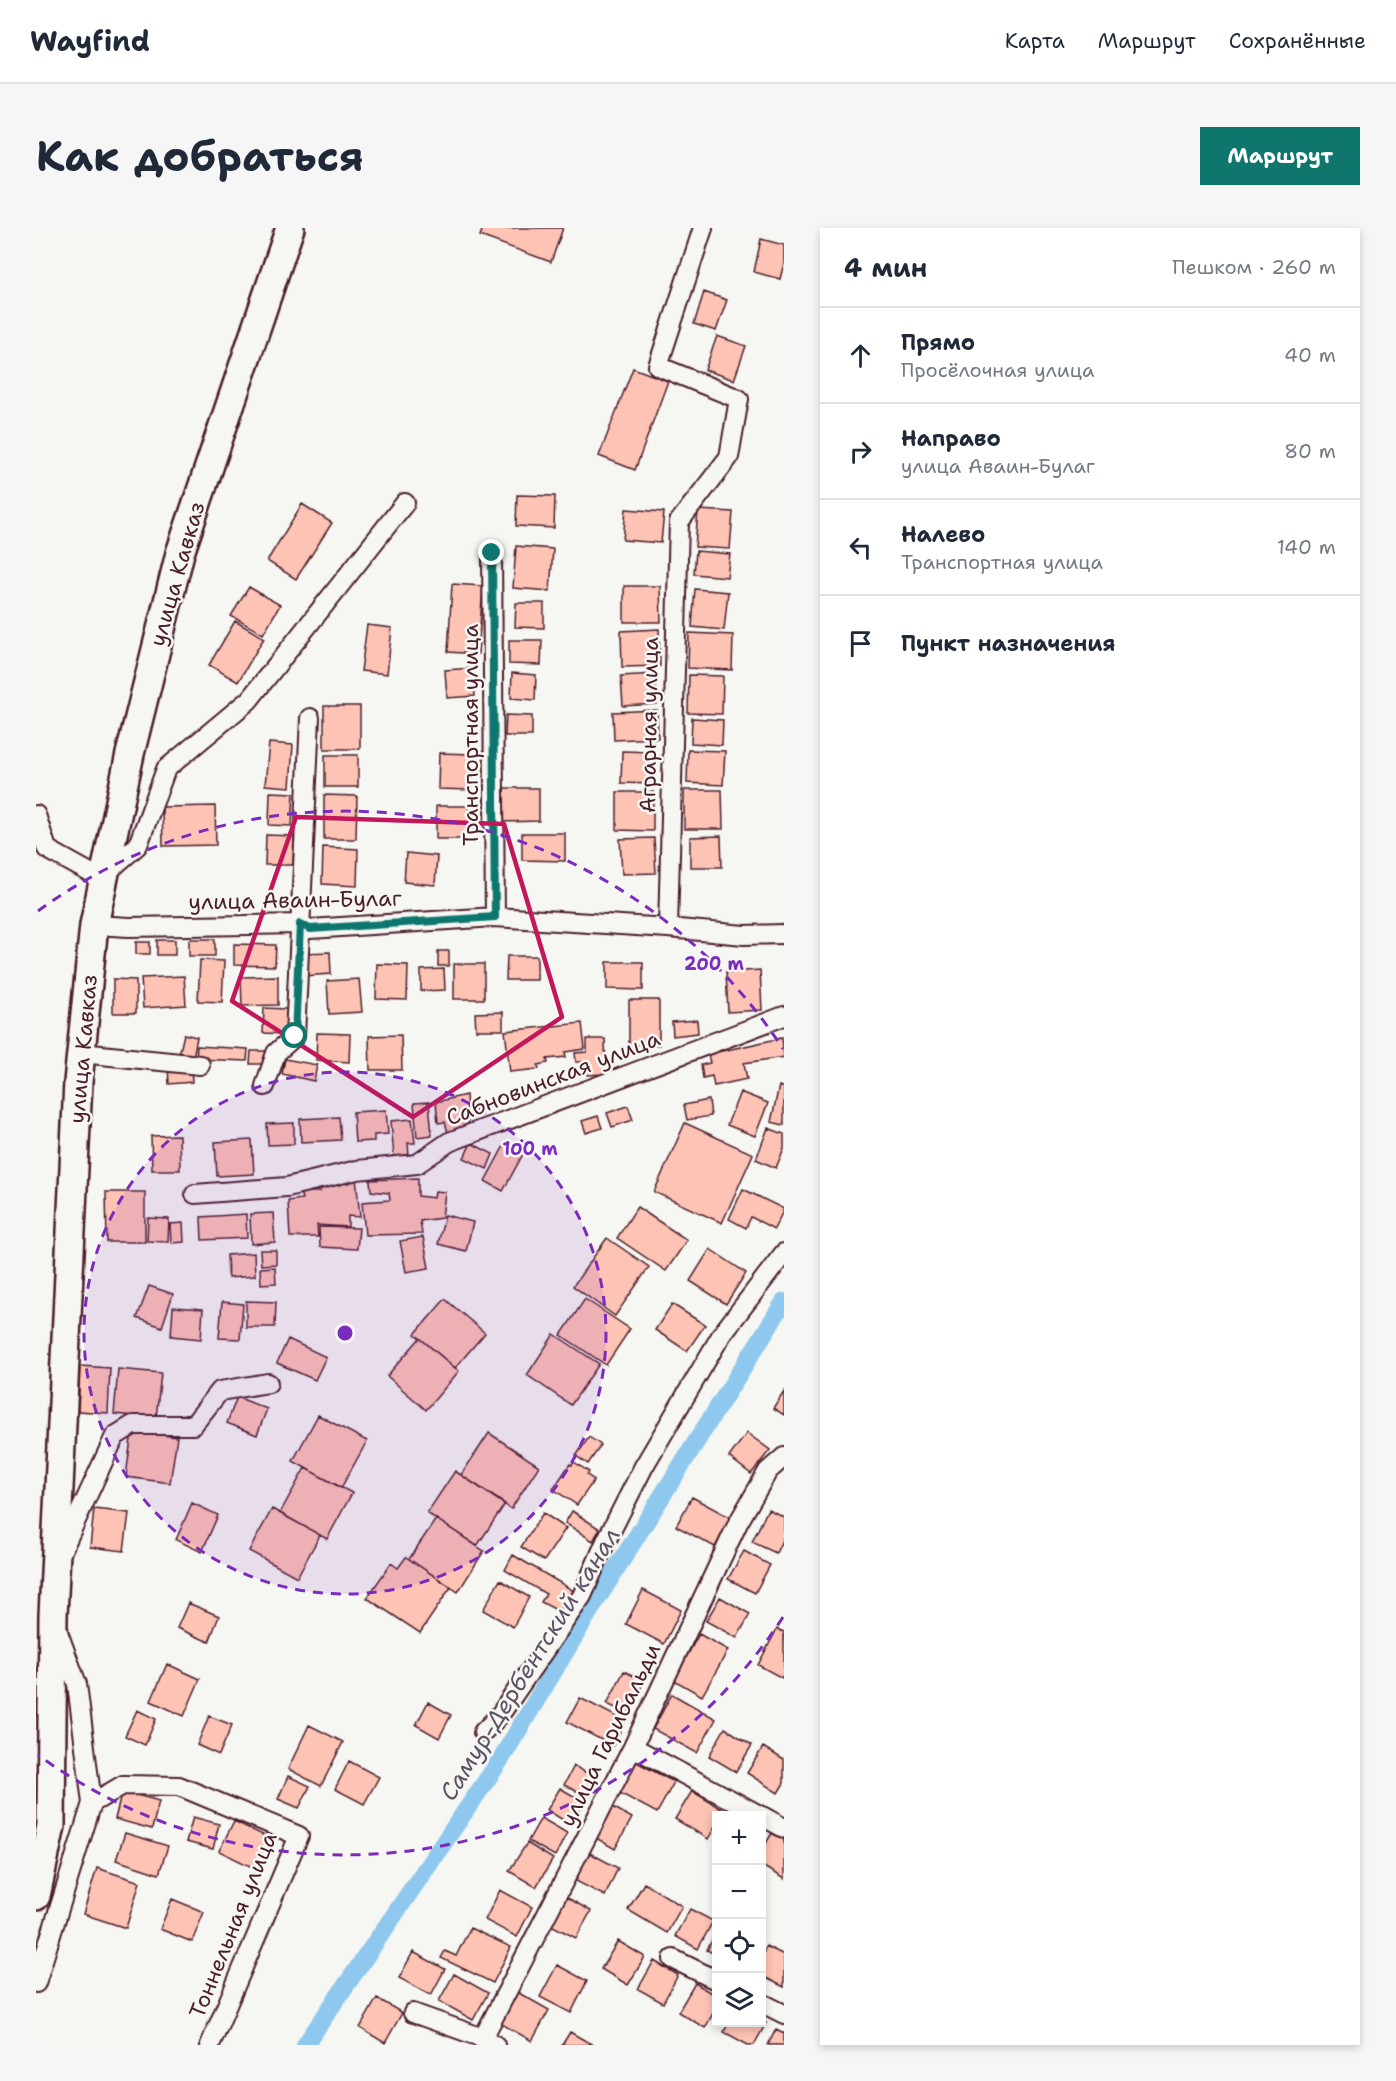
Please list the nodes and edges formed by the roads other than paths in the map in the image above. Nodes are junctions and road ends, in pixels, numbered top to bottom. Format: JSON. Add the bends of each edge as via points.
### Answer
{"nodes":[{"id":1,"x":290,"y":228,"type":"edge"},
{"id":2,"x":703,"y":228,"type":"edge"},
{"id":3,"x":405,"y":503,"type":"dead end"},
{"id":4,"x":492,"y":553,"type":"dead end"},
{"id":5,"x":310,"y":718,"type":"dead end"},
{"id":6,"x":36,"y":815,"type":"edge"},
{"id":7,"x":104,"y":877,"type":"junction"},
{"id":8,"x":495,"y":917,"type":"junction"},
{"id":9,"x":300,"y":924,"type":"junction"},
{"id":10,"x":94,"y":925,"type":"junction"},
{"id":11,"x":668,"y":928,"type":"junction"},
{"id":12,"x":784,"y":934,"type":"edge"},
{"id":13,"x":784,"y":1016,"type":"edge"},
{"id":14,"x":81,"y":1053,"type":"junction"},
{"id":15,"x":200,"y":1065,"type":"dead end"},
{"id":16,"x":265,"y":1086,"type":"dead end"},
{"id":17,"x":195,"y":1194,"type":"dead end"},
{"id":18,"x":784,"y":1254,"type":"edge"},
{"id":19,"x":268,"y":1383,"type":"dead end"},
{"id":20,"x":784,"y":1457,"type":"edge"},
{"id":21,"x":56,"y":1565,"type":"junction"},
{"id":22,"x":53,"y":1616,"type":"junction"},
{"id":23,"x":483,"y":1732,"type":"dead end"},
{"id":24,"x":633,"y":1747,"type":"junction"},
{"id":25,"x":92,"y":1803,"type":"junction"},
{"id":26,"x":752,"y":1811,"type":"edge"},
{"id":27,"x":766,"y":1819,"type":"edge"},
{"id":28,"x":784,"y":1828,"type":"edge"},
{"id":29,"x":36,"y":1896,"type":"edge"},
{"id":30,"x":673,"y":1959,"type":"dead end"},
{"id":31,"x":712,"y":1978,"type":"edge"},
{"id":32,"x":36,"y":1983,"type":"edge"},
{"id":33,"x":766,"y":2005,"type":"edge"},
{"id":34,"x":413,"y":2013,"type":"dead end"},
{"id":35,"x":784,"y":2014,"type":"edge"},
{"id":36,"x":489,"y":2042,"type":"edge"},
{"id":37,"x":210,"y":2045,"type":"edge"}],
"edges":[{"from":1,"to":7,"type":"highway","name":"улица Кавказ","via":[[180,553]]},
{"from":2,"to":11,"type":"street","name":"Аграрная улица","via":[[658,366],[739,399],[729,457],[679,522]]},
{"from":3,"to":7,"type":"street","via":[[249,700],[166,769],[138,845]]},
{"from":4,"to":8,"type":"street","name":"Транспортная улица"},
{"from":5,"to":9,"type":"street"},
{"from":6,"to":7,"type":"street","via":[[47,849]]},
{"from":7,"to":10,"type":"highway","name":"улица Кавказ"},
{"from":8,"to":9,"type":"street","name":"улица Аваин-Булаг","via":[[310,929]]},
{"from":8,"to":11,"type":"street","name":"улица Аваин-Булаг"},
{"from":9,"to":10,"type":"street","name":"улица Аваин-Булаг"},
{"from":9,"to":16,"type":"street","via":[[295,1036],[276,1053]]},
{"from":10,"to":14,"type":"highway","name":"улица Кавказ"},
{"from":11,"to":12,"type":"street","name":"улица Аваин-Булаг","via":[[744,935]]},
{"from":13,"to":17,"type":"street","name":"Сабновинская улица","via":[[449,1142],[417,1164],[357,1170],[287,1187]]},
{"from":14,"to":15,"type":"street"},
{"from":14,"to":21,"type":"highway","name":"улица Кавказ"},
{"from":18,"to":23,"type":"street","via":[[722,1334],[645,1466],[582,1596],[500,1716]]},
{"from":19,"to":21,"type":"street","via":[[220,1392],[193,1425],[133,1425],[114,1436]]},
{"from":20,"to":24,"type":"street","name":"улица Гарибальди","via":[[768,1471],[738,1523]]},
{"from":21,"to":22,"type":"highway","name":"улица Кавказ"},
{"from":22,"to":25,"type":"street","via":[[77,1684]]},
{"from":22,"to":29,"type":"highway","name":"улица Кавказ","via":[[51,1826]]},
{"from":24,"to":26,"type":"street"},
{"from":24,"to":36,"type":"street","name":"улица Гарибальди"},
{"from":25,"to":32,"type":"street"},
{"from":25,"to":37,"type":"street","name":"Тоннельная улица","via":[[123,1785],[179,1786],[299,1836]]},
{"from":27,"to":28,"type":"street"},
{"from":30,"to":31,"type":"street"},
{"from":33,"to":35,"type":"street"},
{"from":34,"to":36,"type":"street"}]}
